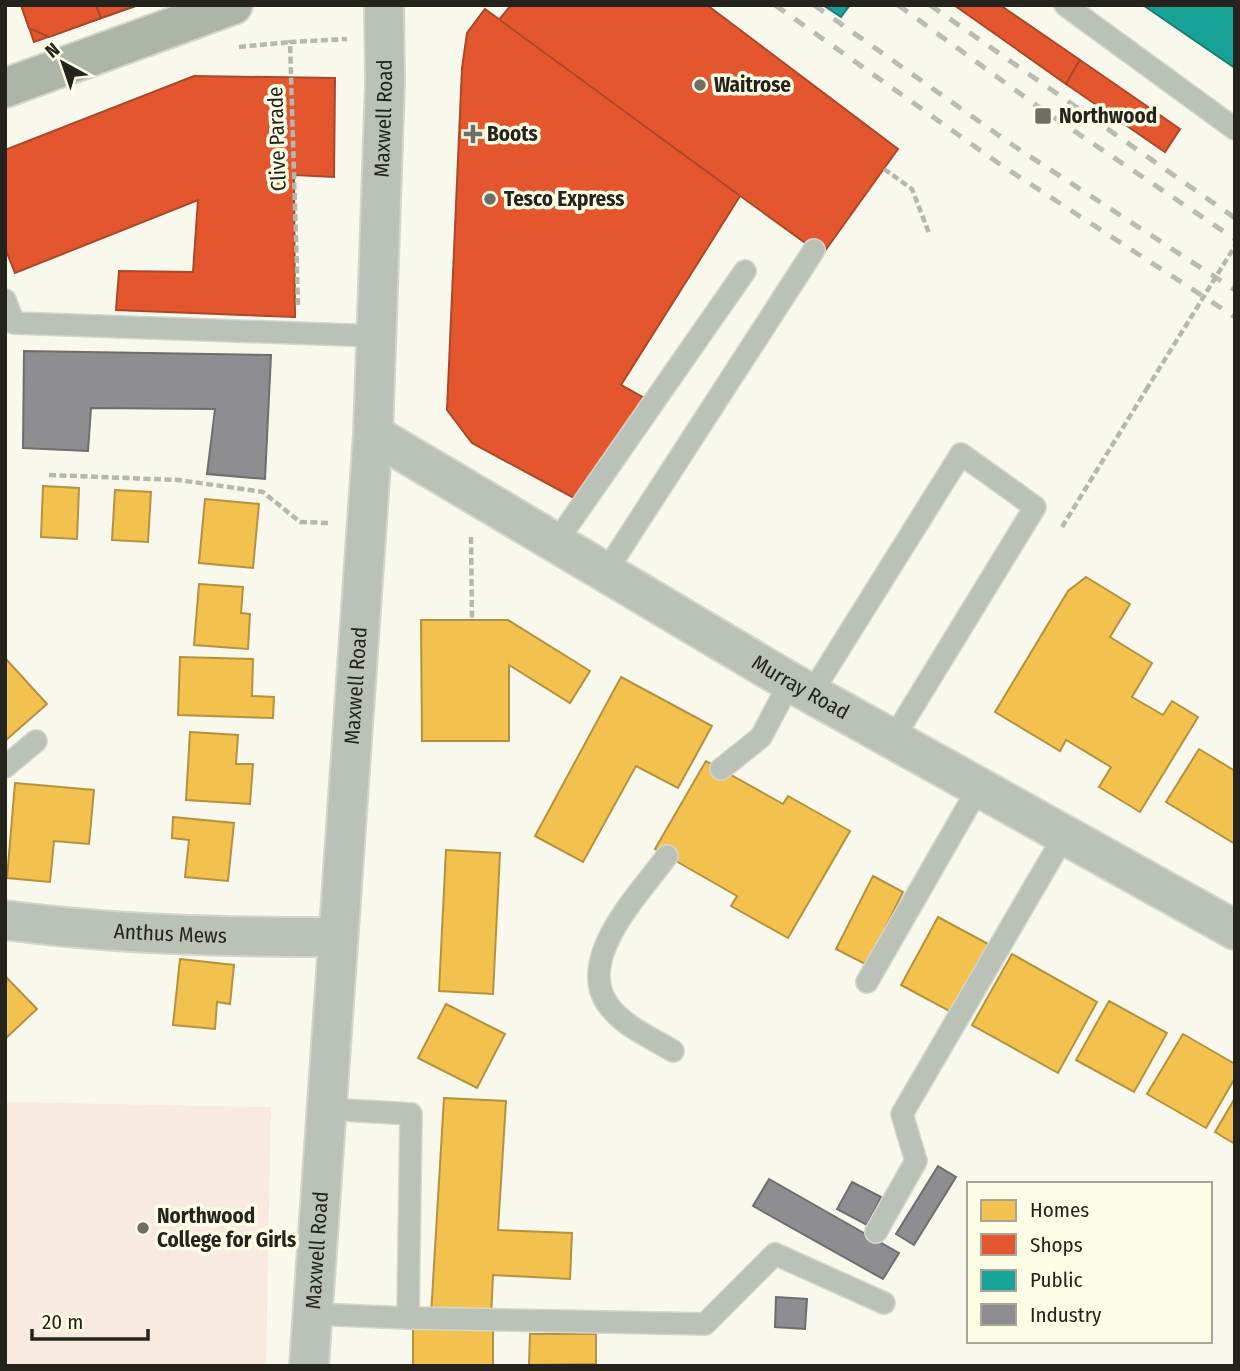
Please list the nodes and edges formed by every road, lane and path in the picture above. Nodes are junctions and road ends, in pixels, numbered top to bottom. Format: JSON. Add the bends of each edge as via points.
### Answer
{"nodes":[{"id":1,"x":233,"y":5,"type":"edge"},
{"id":2,"x":1065,"y":5,"type":"edge"},
{"id":3,"x":385,"y":21,"type":"edge"},
{"id":4,"x":7,"y":83,"type":"edge"},
{"id":5,"x":1235,"y":130,"type":"edge"},
{"id":6,"x":884,"y":169,"type":"dead end"},
{"id":7,"x":929,"y":233,"type":"dead end"},
{"id":8,"x":1235,"y":246,"type":"edge"},
{"id":9,"x":814,"y":250,"type":"dead end"},
{"id":10,"x":745,"y":271,"type":"dead end"},
{"id":11,"x":5,"y":300,"type":"edge"},
{"id":12,"x":299,"y":331,"type":"junction"},
{"id":13,"x":377,"y":336,"type":"junction"},
{"id":14,"x":373,"y":434,"type":"junction"},
{"id":15,"x":49,"y":475,"type":"dead end"},
{"id":16,"x":1094,"y":476,"type":"dead end"},
{"id":17,"x":470,"y":491,"type":"junction"},
{"id":18,"x":367,"y":525,"type":"junction"},
{"id":19,"x":557,"y":541,"type":"junction"},
{"id":20,"x":605,"y":573,"type":"junction"},
{"id":21,"x":472,"y":620,"type":"dead end"},
{"id":22,"x":800,"y":688,"type":"junction"},
{"id":23,"x":894,"y":739,"type":"junction"},
{"id":24,"x":36,"y":741,"type":"dead end"},
{"id":25,"x":5,"y":766,"type":"edge"},
{"id":26,"x":720,"y":769,"type":"dead end"},
{"id":27,"x":979,"y":788,"type":"junction"},
{"id":28,"x":1064,"y":836,"type":"junction"},
{"id":29,"x":667,"y":856,"type":"dead end"},
{"id":30,"x":5,"y":920,"type":"edge"},
{"id":31,"x":1235,"y":930,"type":"edge"},
{"id":32,"x":338,"y":937,"type":"junction"},
{"id":33,"x":867,"y":982,"type":"dead end"},
{"id":34,"x":673,"y":1051,"type":"dead end"},
{"id":35,"x":328,"y":1109,"type":"junction"},
{"id":36,"x":876,"y":1232,"type":"dead end"},
{"id":37,"x":884,"y":1303,"type":"dead end"},
{"id":38,"x":313,"y":1314,"type":"junction"},
{"id":39,"x":408,"y":1318,"type":"junction"},
{"id":40,"x":309,"y":1366,"type":"edge"}],
"edges":[{"from":1,"to":4,"type":"main road"},
{"from":2,"to":5,"type":"lane"},
{"from":3,"to":12,"type":"path","name":"Clive Parade","via":[[290,43]]},
{"from":3,"to":13,"type":"street","name":"Maxwell Road"},
{"from":6,"to":7,"type":"path","via":[[912,189]]},
{"from":8,"to":16,"type":"path","bridge":true},
{"from":9,"to":20,"type":"lane"},
{"from":10,"to":19,"type":"lane"},
{"from":11,"to":12,"type":"lane","via":[[14,323]]},
{"from":12,"to":13,"type":"lane"},
{"from":13,"to":14,"type":"street","name":"Maxwell Road"},
{"from":14,"to":17,"type":"street","name":"Murray Road"},
{"from":14,"to":18,"type":"street","name":"Maxwell Road"},
{"from":15,"to":18,"type":"path","via":[[179,480],[263,492],[300,522]]},
{"from":17,"to":19,"type":"street","name":"Murray Road"},
{"from":17,"to":21,"type":"path"},
{"from":18,"to":32,"type":"street","name":"Maxwell Road"},
{"from":19,"to":20,"type":"street","name":"Murray Road"},
{"from":20,"to":22,"type":"street","name":"Murray Road"},
{"from":22,"to":23,"type":"street","name":"Murray Road"},
{"from":22,"to":23,"type":"lane","via":[[961,454],[1035,508]]},
{"from":22,"to":26,"type":"lane","via":[[761,737]]},
{"from":23,"to":27,"type":"street","name":"Murray Road"},
{"from":24,"to":25,"type":"lane"},
{"from":27,"to":28,"type":"street","name":"Murray Road"},
{"from":27,"to":33,"type":"lane"},
{"from":28,"to":31,"type":"street","name":"Murray Road"},
{"from":28,"to":36,"type":"lane","via":[[902,1114],[916,1161]]},
{"from":29,"to":34,"type":"lane","via":[[608,936],[599,962],[605,1002],[617,1016]]},
{"from":30,"to":32,"type":"street","name":"Anthus Mews","via":[[212,937]]},
{"from":32,"to":35,"type":"street","name":"Maxwell Road"},
{"from":35,"to":38,"type":"street","name":"Maxwell Road"},
{"from":35,"to":39,"type":"lane","via":[[411,1114]]},
{"from":37,"to":39,"type":"lane","via":[[775,1254],[705,1324]]},
{"from":38,"to":39,"type":"lane"},
{"from":38,"to":40,"type":"street","name":"Maxwell Road"}]}
